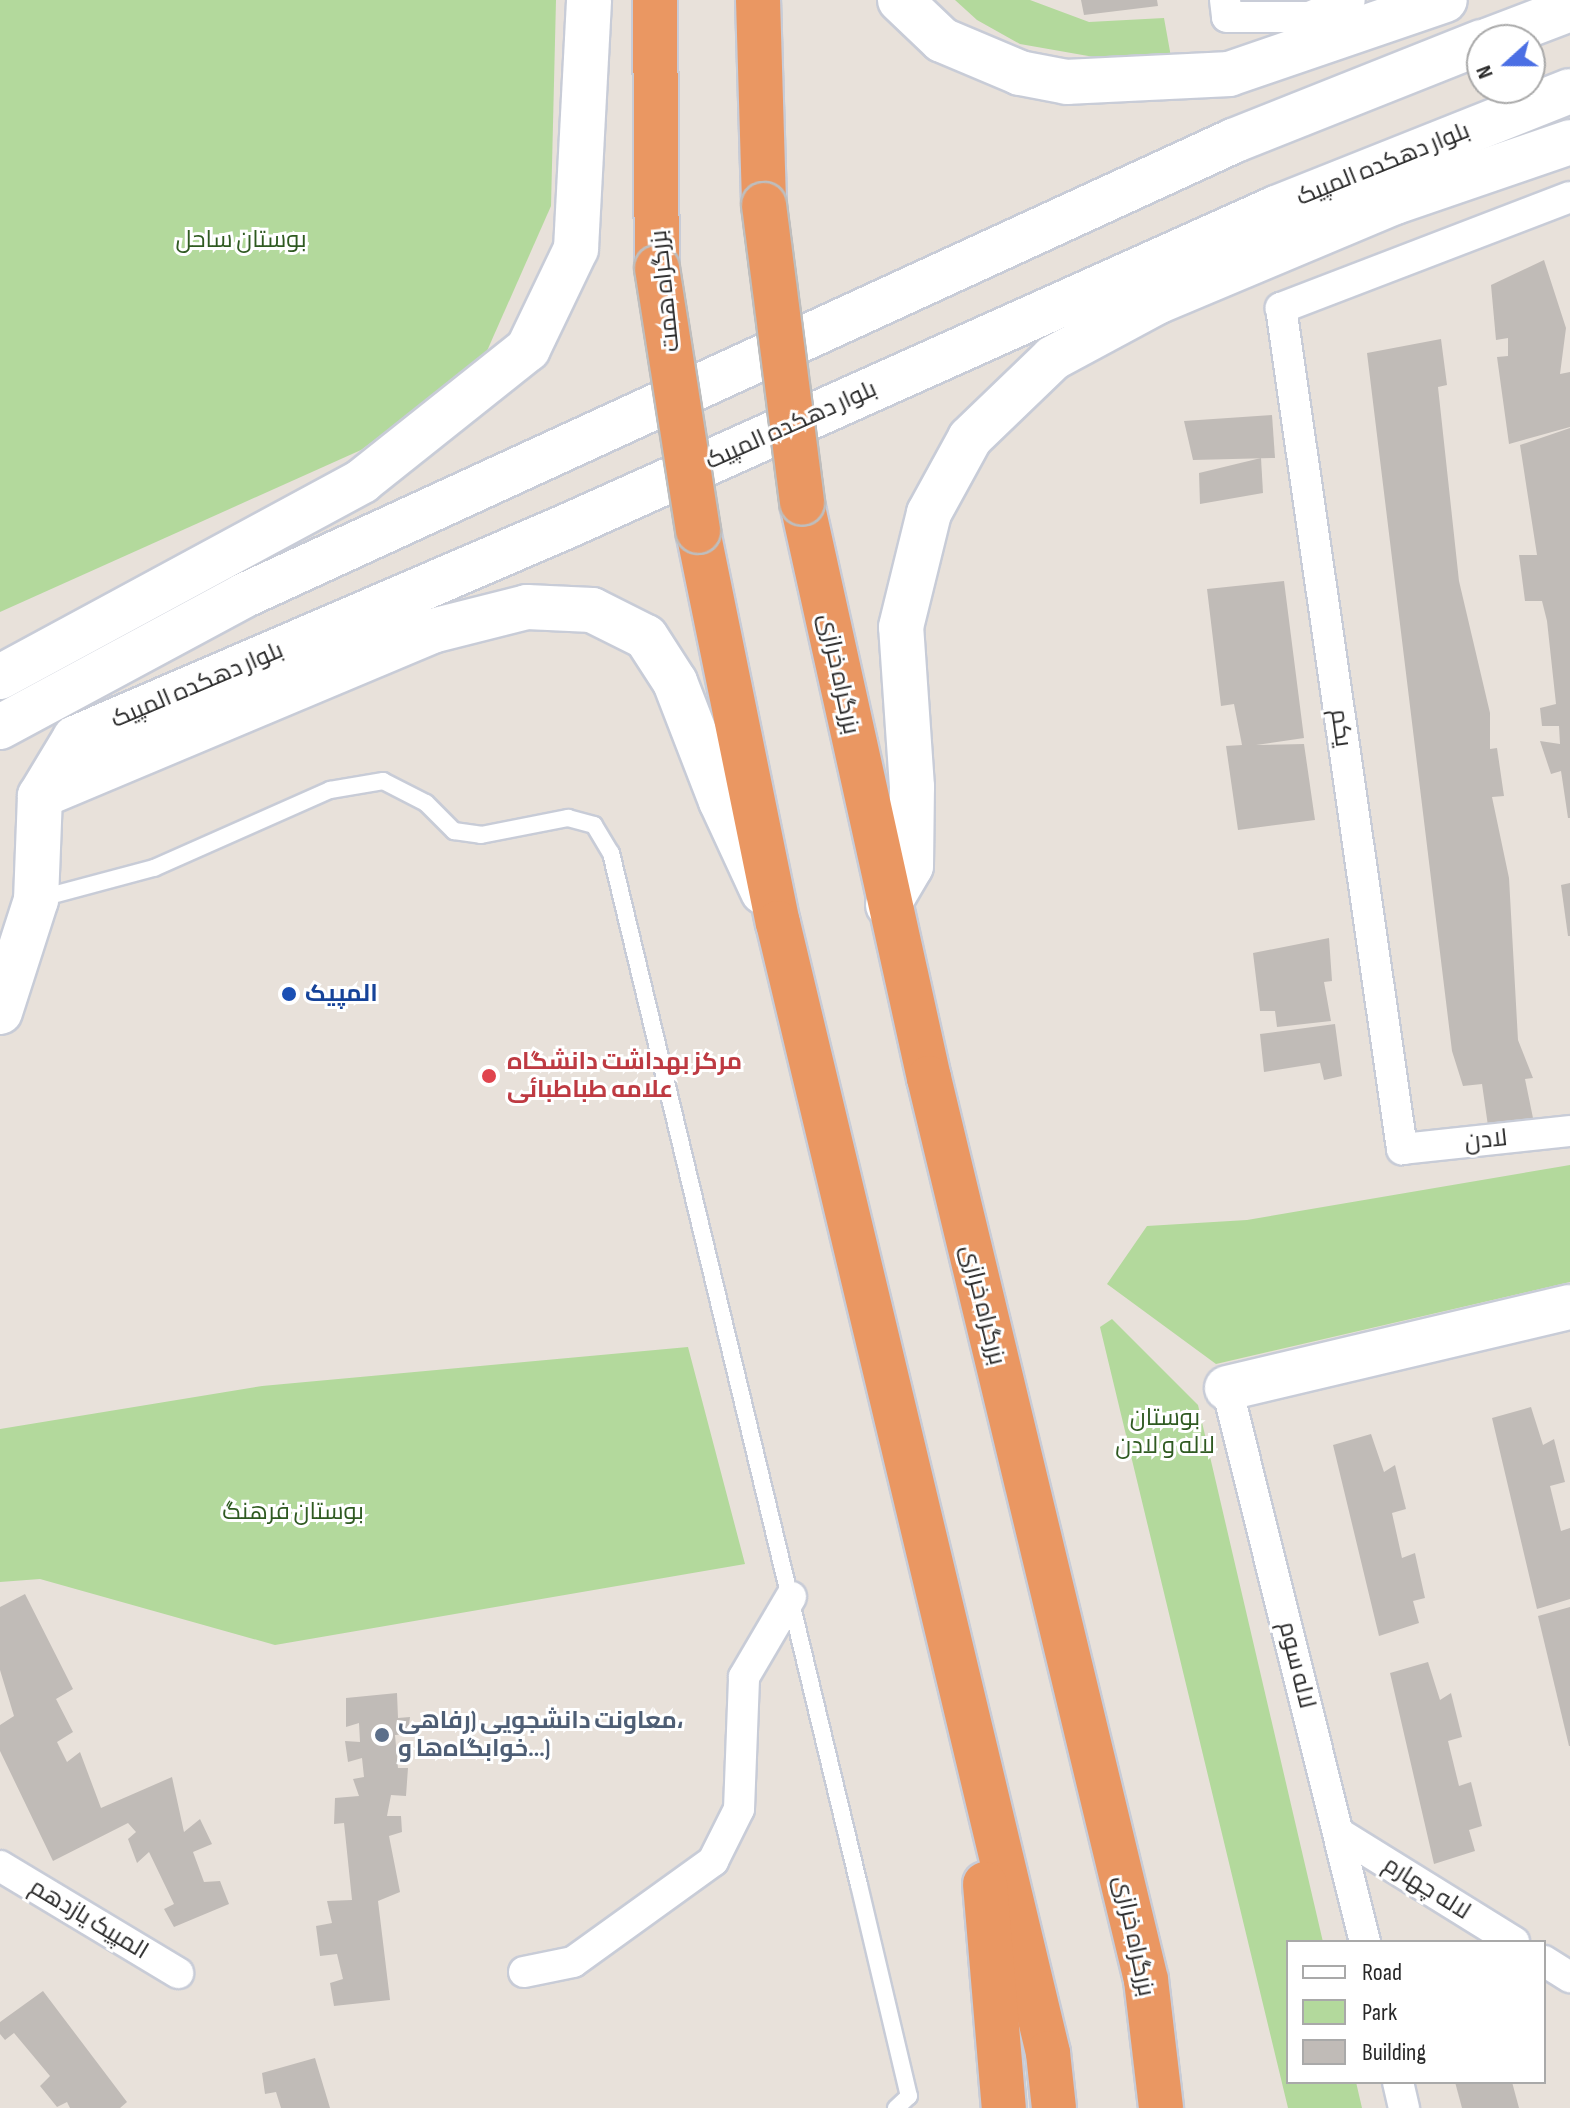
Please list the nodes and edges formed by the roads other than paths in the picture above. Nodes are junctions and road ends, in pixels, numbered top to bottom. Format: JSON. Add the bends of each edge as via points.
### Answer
{"nodes":[{"id":1,"x":589,"y":0,"type":"edge"},
{"id":2,"x":655,"y":0,"type":"edge"},
{"id":3,"x":758,"y":0,"type":"edge"},
{"id":4,"x":900,"y":0,"type":"edge"},
{"id":5,"x":1350,"y":0,"type":"edge"},
{"id":6,"x":1445,"y":0,"type":"edge"},
{"id":7,"x":1226,"y":8,"type":"edge"},
{"id":8,"x":1570,"y":9,"type":"edge"},
{"id":9,"x":1531,"y":24,"type":"edge"},
{"id":10,"x":1466,"y":48,"type":"edge"},
{"id":11,"x":1570,"y":91,"type":"edge"},
{"id":12,"x":1570,"y":142,"type":"edge"},
{"id":13,"x":1570,"y":197,"type":"edge"},
{"id":14,"x":0,"y":677,"type":"edge"},
{"id":15,"x":0,"y":727,"type":"edge"},
{"id":16,"x":40,"y":796,"type":"junction"},
{"id":17,"x":36,"y":900,"type":"junction"},
{"id":18,"x":888,"y":905,"type":"junction"},
{"id":19,"x":778,"y":923,"type":"junction"},
{"id":20,"x":0,"y":1012,"type":"edge"},
{"id":21,"x":1570,"y":1131,"type":"edge"},
{"id":22,"x":1402,"y":1149,"type":"joint"},
{"id":23,"x":1570,"y":1307,"type":"edge"},
{"id":24,"x":1227,"y":1388,"type":"joint"},
{"id":25,"x":791,"y":1597,"type":"junction"},
{"id":26,"x":974,"y":1750,"type":"junction"},
{"id":27,"x":1340,"y":1834,"type":"junction"},
{"id":28,"x":0,"y":1866,"type":"edge"},
{"id":29,"x":1365,"y":1940,"type":"edge"},
{"id":30,"x":1511,"y":1940,"type":"edge"},
{"id":31,"x":1546,"y":1962,"type":"edge"},
{"id":32,"x":524,"y":1972,"type":"dead end"},
{"id":33,"x":178,"y":1973,"type":"dead end"},
{"id":34,"x":1570,"y":1977,"type":"edge"},
{"id":35,"x":1146,"y":1980,"type":"junction"},
{"id":36,"x":1398,"y":2084,"type":"edge"},
{"id":37,"x":910,"y":2102,"type":"edge"},
{"id":38,"x":896,"y":2108,"type":"edge"},
{"id":39,"x":1004,"y":2108,"type":"edge"},
{"id":40,"x":1054,"y":2108,"type":"edge"},
{"id":41,"x":1161,"y":2108,"type":"edge"},
{"id":42,"x":1183,"y":2108,"type":"edge"},
{"id":43,"x":1404,"y":2108,"type":"edge"}],
"edges":[{"from":1,"to":14,"type":"main road","via":[[576,249],[528,349],[362,481]]},
{"from":2,"to":19,"type":"highway","name":"بزرگراه همت","bridge":true,"via":[[657,268],[698,531]]},
{"from":3,"to":18,"type":"highway","name":"بزرگراه خرازی","bridge":true,"via":[[764,205],[802,503]]},
{"from":4,"to":6,"type":"main road","via":[[942,40],[1020,73],[1067,82],[1229,74]]},
{"from":5,"to":7,"type":"street","via":[[1309,17]]},
{"from":8,"to":9,"type":"main road"},
{"from":10,"to":15,"type":"main road","name":"بلوار دهکده المپیک","via":[[1233,141],[243,596]]},
{"from":11,"to":16,"type":"main road","name":"بلوار دهکده المپیک","via":[[1276,208],[565,527],[75,738]]},
{"from":12,"to":18,"type":"main road","via":[[1395,202],[1157,302],[1053,358],[970,438],[929,513],[901,627],[912,787],[911,866]]},
{"from":13,"to":22,"type":"street","name":"یکم","via":[[1281,308]]},
{"from":16,"to":17,"type":"main road"},
{"from":16,"to":19,"type":"main road","via":[[432,631],[527,607],[592,610],[646,637],[675,682],[721,801]]},
{"from":17,"to":20,"type":"main road"},
{"from":17,"to":25,"type":"lane","via":[[154,868],[330,790],[383,781],[426,803],[454,831],[481,835],[568,818],[594,825],[611,853]]},
{"from":18,"to":35,"type":"highway","name":"بزرگراه خرازی"},
{"from":19,"to":26,"type":"highway"},
{"from":21,"to":22,"type":"street","name":"لادن"},
{"from":23,"to":24,"type":"main road"},
{"from":24,"to":27,"type":"street","name":"لاله سوم"},
{"from":25,"to":32,"type":"street","via":[[744,1677],[739,1809],[713,1861],[573,1962]]},
{"from":25,"to":37,"type":"lane"},
{"from":26,"to":39,"type":"highway"},
{"from":26,"to":40,"type":"highway","via":[[1048,2053]]},
{"from":27,"to":29,"type":"street","name":"لاله سوم"},
{"from":27,"to":30,"type":"street","name":"لاله چهارم"},
{"from":28,"to":33,"type":"street","name":"المپیک یازدهم"},
{"from":31,"to":34,"type":"street"},
{"from":35,"to":41,"type":"highway","name":"بزرگراه خرازی"},
{"from":35,"to":42,"type":"highway"},
{"from":36,"to":43,"type":"street"},
{"from":37,"to":38,"type":"lane"}]}
